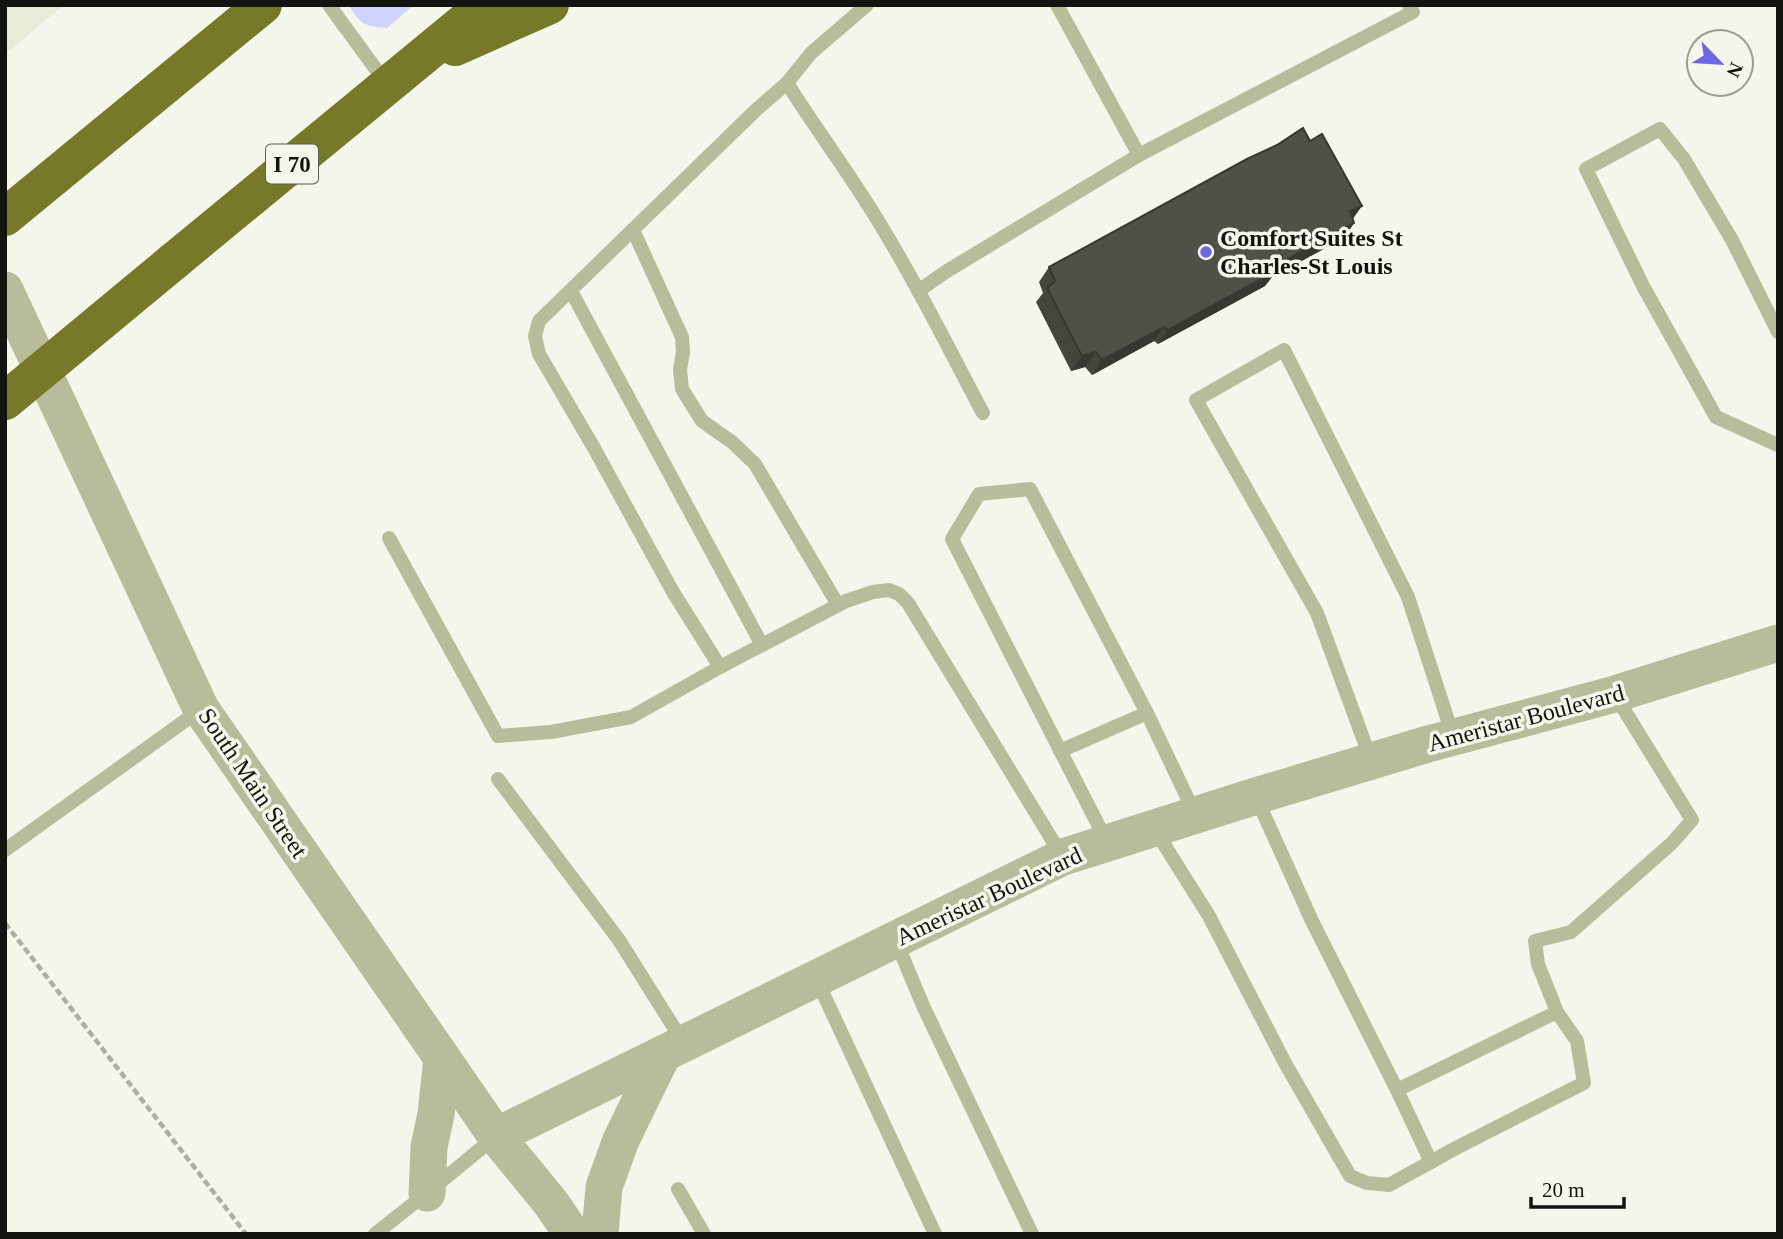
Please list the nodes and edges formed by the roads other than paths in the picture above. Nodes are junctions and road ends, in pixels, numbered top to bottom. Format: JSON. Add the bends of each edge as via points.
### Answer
{"nodes":[{"id":1,"x":263,"y":5,"type":"edge"},
{"id":2,"x":329,"y":5,"type":"edge"},
{"id":3,"x":485,"y":5,"type":"edge"},
{"id":4,"x":550,"y":5,"type":"edge"},
{"id":5,"x":867,"y":5,"type":"edge"},
{"id":6,"x":1057,"y":5,"type":"edge"},
{"id":7,"x":1409,"y":5,"type":"edge"},
{"id":8,"x":400,"y":76,"type":"junction"},
{"id":9,"x":787,"y":83,"type":"junction"},
{"id":10,"x":1139,"y":155,"type":"junction"},
{"id":11,"x":5,"y":218,"type":"edge"},
{"id":12,"x":633,"y":230,"type":"junction"},
{"id":13,"x":5,"y":290,"type":"edge"},
{"id":14,"x":571,"y":291,"type":"junction"},
{"id":15,"x":918,"y":291,"type":"junction"},
{"id":16,"x":1778,"y":332,"type":"edge"},
{"id":17,"x":5,"y":401,"type":"edge"},
{"id":18,"x":983,"y":413,"type":"dead end"},
{"id":19,"x":1778,"y":445,"type":"edge"},
{"id":20,"x":389,"y":538,"type":"dead end"},
{"id":21,"x":838,"y":605,"type":"junction"},
{"id":22,"x":1778,"y":643,"type":"edge"},
{"id":23,"x":762,"y":645,"type":"junction"},
{"id":24,"x":720,"y":667,"type":"junction"},
{"id":25,"x":1615,"y":694,"type":"junction"},
{"id":26,"x":201,"y":709,"type":"junction"},
{"id":27,"x":1147,"y":713,"type":"junction"},
{"id":28,"x":1454,"y":738,"type":"junction"},
{"id":29,"x":1060,"y":751,"type":"junction"},
{"id":30,"x":1371,"y":762,"type":"junction"},
{"id":31,"x":498,"y":779,"type":"dead end"},
{"id":32,"x":1256,"y":796,"type":"junction"},
{"id":33,"x":1196,"y":815,"type":"junction"},
{"id":34,"x":1155,"y":829,"type":"junction"},
{"id":35,"x":1108,"y":843,"type":"junction"},
{"id":36,"x":5,"y":850,"type":"edge"},
{"id":37,"x":1063,"y":857,"type":"junction"},
{"id":38,"x":896,"y":939,"type":"junction"},
{"id":39,"x":816,"y":978,"type":"junction"},
{"id":40,"x":1557,"y":1012,"type":"junction"},
{"id":41,"x":674,"y":1048,"type":"junction"},
{"id":42,"x":442,"y":1058,"type":"junction"},
{"id":43,"x":1397,"y":1090,"type":"junction"},
{"id":44,"x":496,"y":1136,"type":"junction"},
{"id":45,"x":1431,"y":1162,"type":"junction"},
{"id":46,"x":678,"y":1189,"type":"dead end"},
{"id":47,"x":422,"y":1198,"type":"junction"},
{"id":48,"x":375,"y":1234,"type":"edge"},
{"id":49,"x":572,"y":1234,"type":"edge"},
{"id":50,"x":600,"y":1234,"type":"edge"},
{"id":51,"x":704,"y":1234,"type":"edge"},
{"id":52,"x":935,"y":1234,"type":"edge"},
{"id":53,"x":1032,"y":1234,"type":"edge"}],
"edges":[{"from":1,"to":11,"type":"highway"},
{"from":2,"to":8,"type":"lane"},
{"from":3,"to":8,"type":"highway","number":"I 70"},
{"from":4,"to":8,"type":"highway"},
{"from":5,"to":9,"type":"lane","via":[[811,53]]},
{"from":6,"to":10,"type":"lane"},
{"from":7,"to":10,"type":"lane","via":[[1413,12]]},
{"from":8,"to":17,"type":"highway","number":"I 70","bridge":true},
{"from":9,"to":12,"type":"lane"},
{"from":9,"to":15,"type":"lane","via":[[866,201]]},
{"from":10,"to":15,"type":"lane"},
{"from":12,"to":14,"type":"lane"},
{"from":12,"to":21,"type":"lane","via":[[682,337],[682,389],[702,421],[755,464]]},
{"from":13,"to":26,"type":"street","name":"South Main Street"},
{"from":14,"to":23,"type":"lane"},
{"from":14,"to":24,"type":"lane","via":[[540,321],[535,337],[539,354]]},
{"from":15,"to":18,"type":"lane"},
{"from":16,"to":19,"type":"lane","via":[[1732,240],[1684,159],[1660,129],[1586,169],[1643,286],[1716,417]]},
{"from":20,"to":24,"type":"lane","via":[[498,736],[551,732],[631,717]]},
{"from":21,"to":23,"type":"lane"},
{"from":21,"to":37,"type":"lane","via":[[889,590],[908,603]]},
{"from":22,"to":25,"type":"street","name":"Ameristar Boulevard"},
{"from":23,"to":24,"type":"lane"},
{"from":25,"to":28,"type":"street","name":"Ameristar Boulevard"},
{"from":25,"to":40,"type":"lane","via":[[1692,820],[1672,844],[1571,932],[1535,941],[1538,964]]},
{"from":26,"to":36,"type":"lane"},
{"from":26,"to":42,"type":"street","name":"South Main Street"},
{"from":27,"to":29,"type":"lane"},
{"from":27,"to":29,"type":"lane","via":[[1030,489],[979,494],[952,539]]},
{"from":27,"to":33,"type":"lane"},
{"from":28,"to":30,"type":"street","name":"Ameristar Boulevard"},
{"from":28,"to":30,"type":"lane","via":[[1408,597],[1284,350],[1196,400],[1317,613]]},
{"from":29,"to":35,"type":"lane"},
{"from":30,"to":32,"type":"street","name":"Ameristar Boulevard"},
{"from":31,"to":41,"type":"lane","via":[[619,940]]},
{"from":32,"to":33,"type":"street","name":"Ameristar Boulevard"},
{"from":32,"to":43,"type":"lane","via":[[1312,921]]},
{"from":33,"to":34,"type":"street","name":"Ameristar Boulevard"},
{"from":34,"to":35,"type":"street","name":"Ameristar Boulevard"},
{"from":34,"to":45,"type":"lane","via":[[1209,916],[1350,1176],[1389,1185]]},
{"from":35,"to":37,"type":"street","name":"Ameristar Boulevard"},
{"from":37,"to":38,"type":"street","name":"Ameristar Boulevard"},
{"from":38,"to":39,"type":"street","name":"Ameristar Boulevard"},
{"from":38,"to":53,"type":"lane"},
{"from":39,"to":41,"type":"street","name":"Ameristar Boulevard"},
{"from":39,"to":52,"type":"lane"},
{"from":40,"to":43,"type":"lane"},
{"from":40,"to":45,"type":"lane","via":[[1577,1041],[1584,1083]]},
{"from":41,"to":44,"type":"street","name":"Ameristar Boulevard"},
{"from":41,"to":50,"type":"street","via":[[621,1140],[604,1186]]},
{"from":42,"to":44,"type":"street","name":"South Main Street"},
{"from":42,"to":47,"type":"street"},
{"from":43,"to":45,"type":"lane"},
{"from":44,"to":47,"type":"lane","name":"Ameristar Boulevard"},
{"from":44,"to":49,"type":"street","name":"South Main Street"},
{"from":46,"to":51,"type":"lane"},
{"from":47,"to":48,"type":"lane","name":"Ameristar Boulevard"}]}
